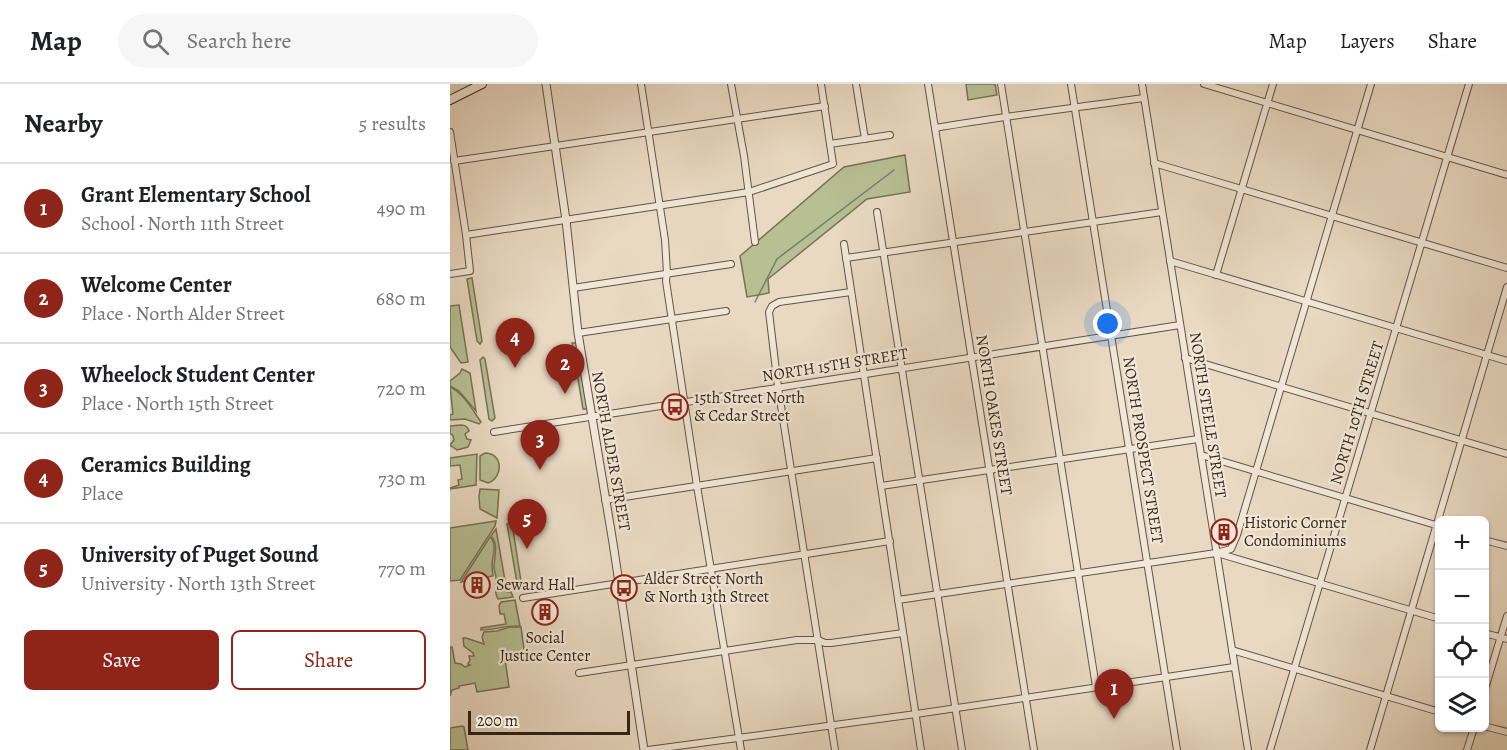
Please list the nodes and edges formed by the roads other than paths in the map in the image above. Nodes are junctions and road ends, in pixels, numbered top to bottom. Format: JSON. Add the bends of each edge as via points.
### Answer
{"nodes":[{"id":1,"x":482,"y":84,"type":"edge"},
{"id":2,"x":546,"y":84,"type":"edge"},
{"id":3,"x":641,"y":84,"type":"edge"},
{"id":4,"x":731,"y":84,"type":"edge"},
{"id":5,"x":821,"y":84,"type":"edge"},
{"id":6,"x":856,"y":84,"type":"edge"},
{"id":7,"x":928,"y":84,"type":"edge"},
{"id":8,"x":1001,"y":84,"type":"edge"},
{"id":9,"x":1071,"y":84,"type":"edge"},
{"id":10,"x":1142,"y":84,"type":"edge"},
{"id":11,"x":1204,"y":84,"type":"edge"},
{"id":12,"x":1273,"y":84,"type":"edge"},
{"id":13,"x":1371,"y":84,"type":"edge"},
{"id":14,"x":1469,"y":84,"type":"edge"},
{"id":15,"x":1144,"y":98,"type":"junction"},
{"id":16,"x":450,"y":100,"type":"edge"},
{"id":17,"x":1267,"y":104,"type":"junction"},
{"id":18,"x":825,"y":106,"type":"junction"},
{"id":19,"x":1075,"y":108,"type":"junction"},
{"id":20,"x":1006,"y":117,"type":"junction"},
{"id":21,"x":738,"y":119,"type":"junction"},
{"id":22,"x":935,"y":128,"type":"junction"},
{"id":23,"x":1357,"y":130,"type":"junction"},
{"id":24,"x":450,"y":132,"type":"edge"},
{"id":25,"x":648,"y":132,"type":"junction"},
{"id":26,"x":890,"y":135,"type":"dead end"},
{"id":27,"x":865,"y":139,"type":"junction"},
{"id":28,"x":830,"y":144,"type":"junction"},
{"id":29,"x":555,"y":146,"type":"junction"},
{"id":30,"x":1447,"y":157,"type":"junction"},
{"id":31,"x":454,"y":161,"type":"junction"},
{"id":32,"x":1154,"y":164,"type":"junction"},
{"id":33,"x":1507,"y":175,"type":"edge"},
{"id":34,"x":458,"y":187,"type":"junction"},
{"id":35,"x":450,"y":188,"type":"edge"},
{"id":36,"x":1242,"y":189,"type":"junction"},
{"id":37,"x":749,"y":192,"type":"junction"},
{"id":38,"x":659,"y":206,"type":"junction"},
{"id":39,"x":877,"y":212,"type":"dead end"},
{"id":40,"x":1162,"y":212,"type":"junction"},
{"id":41,"x":1332,"y":216,"type":"junction"},
{"id":42,"x":566,"y":220,"type":"junction"},
{"id":43,"x":1093,"y":222,"type":"junction"},
{"id":44,"x":1024,"y":232,"type":"junction"},
{"id":45,"x":466,"y":235,"type":"junction"},
{"id":46,"x":755,"y":242,"type":"dead end"},
{"id":47,"x":953,"y":242,"type":"junction"},
{"id":48,"x":1422,"y":242,"type":"junction"},
{"id":49,"x":844,"y":244,"type":"dead end"},
{"id":50,"x":883,"y":253,"type":"junction"},
{"id":51,"x":846,"y":258,"type":"junction"},
{"id":52,"x":1170,"y":261,"type":"junction"},
{"id":53,"x":731,"y":264,"type":"dead end"},
{"id":54,"x":1507,"y":268,"type":"edge"},
{"id":55,"x":667,"y":273,"type":"junction"},
{"id":56,"x":450,"y":274,"type":"edge"},
{"id":57,"x":1216,"y":274,"type":"junction"},
{"id":58,"x":1507,"y":286,"type":"edge"},
{"id":59,"x":573,"y":288,"type":"junction"},
{"id":60,"x":851,"y":292,"type":"junction"},
{"id":61,"x":1306,"y":301,"type":"junction"},
{"id":62,"x":726,"y":311,"type":"dead end"},
{"id":63,"x":672,"y":320,"type":"junction"},
{"id":64,"x":1180,"y":325,"type":"junction"},
{"id":65,"x":1396,"y":328,"type":"junction"},
{"id":66,"x":578,"y":333,"type":"junction"},
{"id":67,"x":1111,"y":335,"type":"junction"},
{"id":68,"x":1042,"y":346,"type":"junction"},
{"id":69,"x":1487,"y":355,"type":"junction"},
{"id":70,"x":971,"y":357,"type":"junction"},
{"id":71,"x":1185,"y":358,"type":"junction"},
{"id":72,"x":1507,"y":361,"type":"edge"},
{"id":73,"x":901,"y":368,"type":"junction"},
{"id":74,"x":864,"y":374,"type":"junction"},
{"id":75,"x":778,"y":387,"type":"junction"},
{"id":76,"x":1281,"y":387,"type":"junction"},
{"id":77,"x":684,"y":403,"type":"junction"},
{"id":78,"x":1371,"y":413,"type":"junction"},
{"id":79,"x":592,"y":417,"type":"junction"},
{"id":80,"x":494,"y":432,"type":"dead end"},
{"id":81,"x":1198,"y":439,"type":"junction"},
{"id":82,"x":1461,"y":440,"type":"junction"},
{"id":83,"x":1130,"y":449,"type":"junction"},
{"id":84,"x":1507,"y":454,"type":"edge"},
{"id":85,"x":1201,"y":455,"type":"junction"},
{"id":86,"x":877,"y":458,"type":"junction"},
{"id":87,"x":1060,"y":460,"type":"junction"},
{"id":88,"x":989,"y":470,"type":"junction"},
{"id":89,"x":791,"y":471,"type":"junction"},
{"id":90,"x":1256,"y":472,"type":"junction"},
{"id":91,"x":919,"y":481,"type":"junction"},
{"id":92,"x":697,"y":486,"type":"junction"},
{"id":93,"x":881,"y":486,"type":"junction"},
{"id":94,"x":1346,"y":498,"type":"junction"},
{"id":95,"x":605,"y":500,"type":"junction"},
{"id":96,"x":1441,"y":516,"type":"edge"},
{"id":97,"x":1435,"y":525,"type":"edge"},
{"id":98,"x":1435,"y":535,"type":"edge"},
{"id":99,"x":890,"y":541,"type":"junction"},
{"id":100,"x":1489,"y":541,"type":"edge"},
{"id":101,"x":1507,"y":546,"type":"edge"},
{"id":102,"x":1216,"y":553,"type":"junction"},
{"id":103,"x":804,"y":554,"type":"junction"},
{"id":104,"x":1148,"y":563,"type":"junction"},
{"id":105,"x":711,"y":568,"type":"junction"},
{"id":106,"x":1078,"y":574,"type":"junction"},
{"id":107,"x":619,"y":582,"type":"junction"},
{"id":108,"x":1007,"y":584,"type":"junction"},
{"id":109,"x":1320,"y":584,"type":"junction"},
{"id":110,"x":937,"y":594,"type":"junction"},
{"id":111,"x":523,"y":597,"type":"dead end"},
{"id":112,"x":898,"y":600,"type":"junction"},
{"id":113,"x":1411,"y":610,"type":"junction"},
{"id":114,"x":1507,"y":616,"type":"edge"},
{"id":115,"x":1435,"y":617,"type":"edge"},
{"id":116,"x":903,"y":633,"type":"junction"},
{"id":117,"x":1489,"y":634,"type":"edge"},
{"id":118,"x":1504,"y":638,"type":"edge"},
{"id":119,"x":818,"y":640,"type":"junction"},
{"id":120,"x":1232,"y":650,"type":"junction"},
{"id":121,"x":725,"y":651,"type":"junction"},
{"id":122,"x":630,"y":665,"type":"junction"},
{"id":123,"x":1234,"y":667,"type":"junction"},
{"id":124,"x":1295,"y":669,"type":"junction"},
{"id":125,"x":579,"y":674,"type":"dead end"},
{"id":126,"x":1166,"y":677,"type":"junction"},
{"id":127,"x":1489,"y":681,"type":"edge"},
{"id":128,"x":1096,"y":687,"type":"junction"},
{"id":129,"x":1385,"y":696,"type":"junction"},
{"id":130,"x":1025,"y":698,"type":"junction"},
{"id":131,"x":955,"y":708,"type":"junction"},
{"id":132,"x":1435,"y":711,"type":"edge"},
{"id":133,"x":916,"y":714,"type":"junction"},
{"id":134,"x":831,"y":725,"type":"junction"},
{"id":135,"x":1489,"y":727,"type":"edge"},
{"id":136,"x":1473,"y":732,"type":"edge"},
{"id":137,"x":1507,"y":732,"type":"edge"},
{"id":138,"x":740,"y":738,"type":"junction"},
{"id":139,"x":646,"y":750,"type":"edge"},
{"id":140,"x":741,"y":750,"type":"edge"},
{"id":141,"x":835,"y":750,"type":"edge"},
{"id":142,"x":921,"y":750,"type":"edge"},
{"id":143,"x":962,"y":750,"type":"edge"},
{"id":144,"x":1034,"y":750,"type":"edge"},
{"id":145,"x":1177,"y":750,"type":"edge"},
{"id":146,"x":1249,"y":750,"type":"edge"},
{"id":147,"x":1270,"y":750,"type":"edge"},
{"id":148,"x":1370,"y":750,"type":"edge"},
{"id":149,"x":1467,"y":750,"type":"edge"}],
"edges":[{"from":1,"to":16,"type":"main road"},
{"from":2,"to":29,"type":"street","name":"NORTH ALDER STREET"},
{"from":3,"to":25,"type":"street"},
{"from":4,"to":21,"type":"street"},
{"from":5,"to":18,"type":"street"},
{"from":6,"to":27,"type":"street"},
{"from":7,"to":22,"type":"street","name":"NORTH OAKES STREET"},
{"from":8,"to":20,"type":"street"},
{"from":9,"to":19,"type":"street","name":"NORTH PROSPECT STREET"},
{"from":10,"to":15,"type":"street","name":"NORTH STEELE STREET"},
{"from":11,"to":17,"type":"street"},
{"from":12,"to":17,"type":"street"},
{"from":13,"to":23,"type":"street"},
{"from":14,"to":30,"type":"street","name":"NORTH 10TH STREET"},
{"from":15,"to":19,"type":"street"},
{"from":15,"to":32,"type":"street","name":"NORTH STEELE STREET"},
{"from":17,"to":23,"type":"street"},
{"from":17,"to":36,"type":"street"},
{"from":18,"to":21,"type":"street"},
{"from":18,"to":28,"type":"street"},
{"from":19,"to":20,"type":"street"},
{"from":19,"to":43,"type":"street","name":"NORTH PROSPECT STREET"},
{"from":20,"to":22,"type":"street"},
{"from":20,"to":44,"type":"street"},
{"from":21,"to":25,"type":"street"},
{"from":21,"to":37,"type":"street"},
{"from":22,"to":47,"type":"street","name":"NORTH OAKES STREET"},
{"from":23,"to":30,"type":"street"},
{"from":23,"to":41,"type":"street"},
{"from":24,"to":31,"type":"street"},
{"from":25,"to":29,"type":"street"},
{"from":25,"to":38,"type":"street"},
{"from":26,"to":27,"type":"street"},
{"from":27,"to":28,"type":"street"},
{"from":28,"to":37,"type":"street","via":[[833,164]]},
{"from":29,"to":31,"type":"street"},
{"from":29,"to":42,"type":"street","name":"NORTH ALDER STREET"},
{"from":30,"to":33,"type":"street"},
{"from":30,"to":48,"type":"street","name":"NORTH 10TH STREET"},
{"from":31,"to":34,"type":"street"},
{"from":32,"to":36,"type":"street"},
{"from":32,"to":40,"type":"street","name":"NORTH STEELE STREET"},
{"from":34,"to":35,"type":"street"},
{"from":34,"to":45,"type":"street"},
{"from":36,"to":41,"type":"street"},
{"from":36,"to":57,"type":"street"},
{"from":37,"to":38,"type":"street"},
{"from":37,"to":46,"type":"street"},
{"from":38,"to":42,"type":"street"},
{"from":38,"to":55,"type":"street"},
{"from":39,"to":50,"type":"street"},
{"from":40,"to":43,"type":"street"},
{"from":40,"to":52,"type":"street","name":"NORTH STEELE STREET"},
{"from":41,"to":48,"type":"street"},
{"from":41,"to":61,"type":"street"},
{"from":42,"to":45,"type":"street"},
{"from":42,"to":59,"type":"street","name":"NORTH ALDER STREET"},
{"from":43,"to":44,"type":"street"},
{"from":43,"to":67,"type":"street","name":"NORTH PROSPECT STREET"},
{"from":44,"to":47,"type":"street"},
{"from":44,"to":68,"type":"street"},
{"from":45,"to":56,"type":"street","via":[[470,271]]},
{"from":47,"to":50,"type":"street"},
{"from":47,"to":70,"type":"street","name":"NORTH OAKES STREET"},
{"from":48,"to":54,"type":"street"},
{"from":48,"to":65,"type":"street","name":"NORTH 10TH STREET"},
{"from":49,"to":51,"type":"street"},
{"from":50,"to":51,"type":"street"},
{"from":50,"to":73,"type":"street"},
{"from":51,"to":60,"type":"street"},
{"from":52,"to":57,"type":"street"},
{"from":52,"to":64,"type":"street","name":"NORTH STEELE STREET"},
{"from":53,"to":55,"type":"street"},
{"from":55,"to":59,"type":"street"},
{"from":55,"to":63,"type":"street"},
{"from":57,"to":61,"type":"street"},
{"from":58,"to":69,"type":"street"},
{"from":59,"to":66,"type":"street","name":"NORTH ALDER STREET"},
{"from":60,"to":74,"type":"street"},
{"from":60,"to":75,"type":"street","via":[[772,306],[769,316]]},
{"from":61,"to":65,"type":"street"},
{"from":61,"to":76,"type":"street"},
{"from":62,"to":63,"type":"street"},
{"from":63,"to":66,"type":"street"},
{"from":63,"to":77,"type":"street"},
{"from":64,"to":67,"type":"street","name":"NORTH 15TH STREET"},
{"from":64,"to":71,"type":"street","name":"NORTH STEELE STREET"},
{"from":65,"to":69,"type":"street"},
{"from":65,"to":78,"type":"street","name":"NORTH 10TH STREET"},
{"from":66,"to":79,"type":"street","name":"NORTH ALDER STREET"},
{"from":67,"to":68,"type":"street","name":"NORTH 15TH STREET"},
{"from":67,"to":83,"type":"street","name":"NORTH PROSPECT STREET"},
{"from":68,"to":70,"type":"street","name":"NORTH 15TH STREET"},
{"from":68,"to":87,"type":"street"},
{"from":69,"to":72,"type":"street"},
{"from":69,"to":82,"type":"street"},
{"from":70,"to":73,"type":"street","name":"NORTH 15TH STREET"},
{"from":70,"to":88,"type":"street","name":"NORTH OAKES STREET"},
{"from":71,"to":76,"type":"street"},
{"from":71,"to":81,"type":"street","name":"NORTH STEELE STREET"},
{"from":73,"to":74,"type":"street","name":"NORTH 15TH STREET"},
{"from":73,"to":91,"type":"street"},
{"from":74,"to":75,"type":"street","name":"NORTH 15TH STREET"},
{"from":74,"to":86,"type":"street"},
{"from":75,"to":77,"type":"street","name":"NORTH 15TH STREET"},
{"from":75,"to":89,"type":"street"},
{"from":76,"to":78,"type":"street"},
{"from":76,"to":90,"type":"street"},
{"from":77,"to":79,"type":"street","name":"NORTH 15TH STREET"},
{"from":77,"to":92,"type":"street"},
{"from":78,"to":82,"type":"street"},
{"from":78,"to":94,"type":"street","name":"NORTH 10TH STREET"},
{"from":79,"to":80,"type":"street","name":"NORTH 15TH STREET"},
{"from":79,"to":95,"type":"street","name":"NORTH ALDER STREET"},
{"from":81,"to":83,"type":"street"},
{"from":81,"to":85,"type":"street","name":"NORTH STEELE STREET"},
{"from":82,"to":84,"type":"street"},
{"from":82,"to":96,"type":"street"},
{"from":83,"to":87,"type":"street"},
{"from":83,"to":104,"type":"street","name":"NORTH PROSPECT STREET"},
{"from":85,"to":90,"type":"street"},
{"from":85,"to":102,"type":"street","name":"NORTH STEELE STREET"},
{"from":86,"to":89,"type":"street"},
{"from":86,"to":93,"type":"street"},
{"from":87,"to":88,"type":"street"},
{"from":87,"to":106,"type":"street"},
{"from":88,"to":91,"type":"street"},
{"from":88,"to":108,"type":"street","name":"NORTH OAKES STREET"},
{"from":89,"to":92,"type":"street"},
{"from":89,"to":103,"type":"street"},
{"from":90,"to":94,"type":"street"},
{"from":90,"to":102,"type":"street","via":[[1232,549]]},
{"from":91,"to":93,"type":"street"},
{"from":91,"to":110,"type":"street"},
{"from":92,"to":95,"type":"street"},
{"from":92,"to":105,"type":"street"},
{"from":93,"to":99,"type":"street"},
{"from":94,"to":97,"type":"street"},
{"from":94,"to":109,"type":"street","name":"NORTH 10TH STREET"},
{"from":95,"to":107,"type":"street","name":"NORTH ALDER STREET"},
{"from":98,"to":113,"type":"street"},
{"from":99,"to":103,"type":"street"},
{"from":99,"to":112,"type":"street"},
{"from":100,"to":101,"type":"street"},
{"from":102,"to":104,"type":"street"},
{"from":102,"to":109,"type":"street"},
{"from":102,"to":120,"type":"street","name":"NORTH STEELE STREET"},
{"from":103,"to":105,"type":"street"},
{"from":103,"to":119,"type":"street"},
{"from":104,"to":106,"type":"street"},
{"from":104,"to":126,"type":"street","name":"NORTH PROSPECT STREET"},
{"from":105,"to":107,"type":"street"},
{"from":105,"to":121,"type":"street"},
{"from":106,"to":108,"type":"street"},
{"from":106,"to":128,"type":"street"},
{"from":107,"to":111,"type":"street"},
{"from":107,"to":122,"type":"street","name":"NORTH ALDER STREET"},
{"from":108,"to":110,"type":"street"},
{"from":108,"to":130,"type":"street","name":"NORTH OAKES STREET"},
{"from":109,"to":113,"type":"street"},
{"from":109,"to":124,"type":"street","name":"NORTH 10TH STREET"},
{"from":110,"to":112,"type":"street"},
{"from":110,"to":131,"type":"street"},
{"from":112,"to":116,"type":"street"},
{"from":113,"to":115,"type":"street"},
{"from":113,"to":129,"type":"street"},
{"from":114,"to":118,"type":"street"},
{"from":116,"to":119,"type":"street","via":[[831,643]]},
{"from":116,"to":133,"type":"street"},
{"from":117,"to":118,"type":"street"},
{"from":118,"to":127,"type":"street"},
{"from":119,"to":121,"type":"street"},
{"from":119,"to":134,"type":"street"},
{"from":120,"to":123,"type":"street","name":"NORTH STEELE STREET"},
{"from":120,"to":124,"type":"street"},
{"from":121,"to":122,"type":"street"},
{"from":121,"to":138,"type":"street"},
{"from":122,"to":125,"type":"street"},
{"from":122,"to":139,"type":"street","name":"NORTH ALDER STREET"},
{"from":123,"to":126,"type":"street"},
{"from":123,"to":146,"type":"street","name":"NORTH STEELE STREET"},
{"from":124,"to":129,"type":"street"},
{"from":124,"to":147,"type":"street","name":"NORTH 10TH STREET"},
{"from":126,"to":128,"type":"street"},
{"from":126,"to":145,"type":"street","name":"NORTH PROSPECT STREET"},
{"from":128,"to":130,"type":"street"},
{"from":129,"to":132,"type":"street"},
{"from":129,"to":148,"type":"street"},
{"from":130,"to":131,"type":"street"},
{"from":130,"to":144,"type":"street","name":"NORTH OAKES STREET"},
{"from":131,"to":133,"type":"street"},
{"from":131,"to":143,"type":"street"},
{"from":133,"to":134,"type":"street"},
{"from":133,"to":142,"type":"street"},
{"from":134,"to":138,"type":"street"},
{"from":134,"to":141,"type":"street"},
{"from":135,"to":137,"type":"street"},
{"from":136,"to":149,"type":"street"},
{"from":138,"to":139,"type":"street"},
{"from":138,"to":140,"type":"street"}]}
